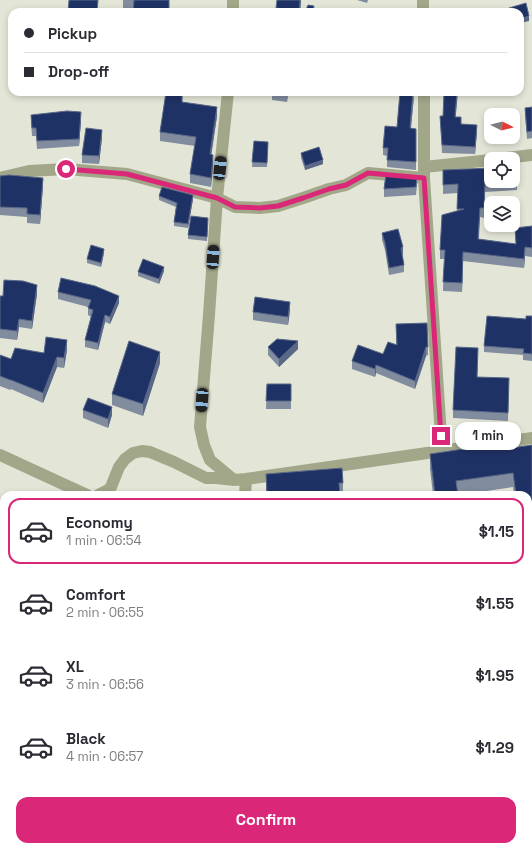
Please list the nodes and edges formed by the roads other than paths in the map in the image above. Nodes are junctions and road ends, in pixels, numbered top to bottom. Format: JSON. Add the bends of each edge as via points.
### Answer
{"nodes":[{"id":1,"x":228,"y":96,"type":"edge"},
{"id":2,"x":424,"y":96,"type":"edge"},
{"id":3,"x":532,"y":155,"type":"edge"},
{"id":4,"x":520,"y":156,"type":"edge"},
{"id":5,"x":484,"y":161,"type":"edge"},
{"id":6,"x":424,"y":172,"type":"junction"},
{"id":7,"x":0,"y":178,"type":"edge"},
{"id":8,"x":217,"y":198,"type":"junction"},
{"id":9,"x":532,"y":438,"type":"edge"},
{"id":10,"x":442,"y":451,"type":"junction"},
{"id":11,"x":0,"y":455,"type":"edge"},
{"id":12,"x":240,"y":479,"type":"junction"},
{"id":13,"x":72,"y":491,"type":"edge"},
{"id":14,"x":106,"y":491,"type":"edge"},
{"id":15,"x":244,"y":491,"type":"edge"}],
"edges":[{"from":1,"to":8,"type":"street"},
{"from":2,"to":6,"type":"street"},
{"from":3,"to":4,"type":"street"},
{"from":5,"to":6,"type":"street"},
{"from":6,"to":8,"type":"street","via":[[368,173],[346,185],[278,206],[235,207]]},
{"from":6,"to":10,"type":"street"},
{"from":7,"to":8,"type":"street","via":[[29,171],[66,169],[127,174]]},
{"from":8,"to":12,"type":"street","via":[[200,428],[210,460]]},
{"from":9,"to":10,"type":"street"},
{"from":10,"to":12,"type":"street"},
{"from":11,"to":13,"type":"street"},
{"from":12,"to":14,"type":"street","via":[[206,478],[174,462],[142,451],[133,453],[125,459],[111,487]]},
{"from":12,"to":15,"type":"street"}]}
